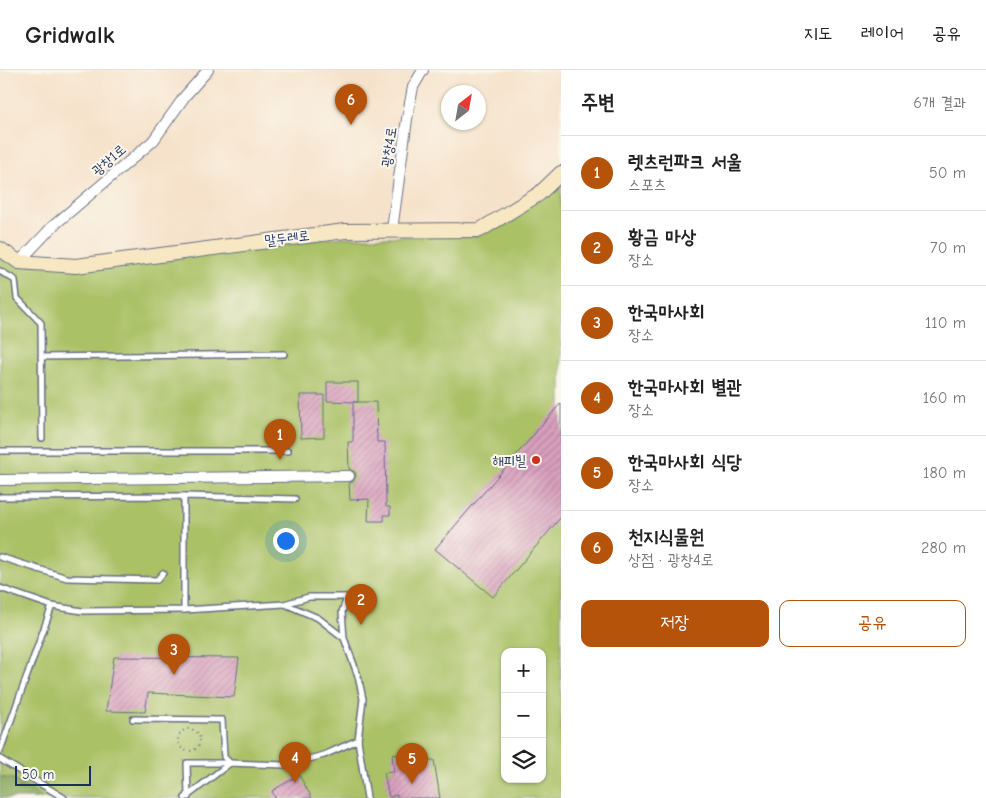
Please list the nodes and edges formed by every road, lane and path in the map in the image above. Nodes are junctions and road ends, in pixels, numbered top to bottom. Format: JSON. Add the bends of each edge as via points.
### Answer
{"nodes":[{"id":1,"x":208,"y":70,"type":"edge"},
{"id":2,"x":423,"y":70,"type":"edge"},
{"id":3,"x":561,"y":172,"type":"edge"},
{"id":4,"x":392,"y":230,"type":"junction"},
{"id":5,"x":0,"y":249,"type":"edge"},
{"id":6,"x":19,"y":262,"type":"junction"},
{"id":7,"x":0,"y":271,"type":"edge"},
{"id":8,"x":284,"y":354,"type":"dead end"},
{"id":9,"x":41,"y":357,"type":"junction"},
{"id":10,"x":42,"y":438,"type":"dead end"},
{"id":11,"x":288,"y":450,"type":"dead end"},
{"id":12,"x":0,"y":451,"type":"edge"},
{"id":13,"x":349,"y":476,"type":"dead end"},
{"id":14,"x":0,"y":480,"type":"edge"},
{"id":15,"x":184,"y":496,"type":"junction"},
{"id":16,"x":0,"y":497,"type":"edge"},
{"id":17,"x":295,"y":499,"type":"dead end"},
{"id":18,"x":0,"y":557,"type":"edge"},
{"id":19,"x":163,"y":573,"type":"dead end"},
{"id":20,"x":0,"y":588,"type":"edge"},
{"id":21,"x":284,"y":604,"type":"junction"},
{"id":22,"x":52,"y":606,"type":"junction"},
{"id":23,"x":184,"y":610,"type":"junction"},
{"id":24,"x":344,"y":638,"type":"junction"},
{"id":25,"x":132,"y":719,"type":"dead end"},
{"id":26,"x":358,"y":740,"type":"junction"},
{"id":27,"x":179,"y":745,"type":"joint"},
{"id":28,"x":0,"y":752,"type":"edge"},
{"id":29,"x":0,"y":758,"type":"edge"},
{"id":30,"x":230,"y":763,"type":"junction"},
{"id":31,"x":187,"y":797,"type":"edge"},
{"id":32,"x":64,"y":798,"type":"edge"},
{"id":33,"x":367,"y":798,"type":"edge"}],
"edges":[{"from":1,"to":6,"type":"street","name":"광창1로","via":[[153,141],[53,226]]},
{"from":2,"to":4,"type":"street","name":"광창4로","via":[[414,87],[407,119]]},
{"from":3,"to":4,"type":"street","name":"말두레로","via":[[539,194],[480,230]]},
{"from":4,"to":6,"type":"street","name":"말두레로","via":[[345,231],[76,266]]},
{"from":5,"to":6,"type":"street"},
{"from":7,"to":9,"type":"lane","via":[[14,280],[17,298],[41,323]]},
{"from":8,"to":9,"type":"lane"},
{"from":9,"to":10,"type":"lane"},
{"from":11,"to":12,"type":"lane"},
{"from":13,"to":14,"type":"street"},
{"from":15,"to":16,"type":"lane"},
{"from":15,"to":17,"type":"lane"},
{"from":15,"to":23,"type":"lane"},
{"from":18,"to":19,"type":"lane","via":[[67,578],[157,580]]},
{"from":20,"to":22,"type":"lane"},
{"from":21,"to":23,"type":"lane"},
{"from":21,"to":24,"type":"lane","via":[[318,618]]},
{"from":21,"to":24,"type":"lane","via":[[309,597],[347,597],[342,612]]},
{"from":22,"to":23,"type":"lane","via":[[82,611]]},
{"from":22,"to":28,"type":"lane"},
{"from":24,"to":26,"type":"lane","via":[[358,676],[362,699]]},
{"from":25,"to":30,"type":"lane","via":[[222,720],[224,757]]},
{"from":26,"to":30,"type":"lane","via":[[324,755],[286,765]]},
{"from":26,"to":33,"type":"lane"},
{"from":27,"to":27,"type":"path","via":[[188,751],[194,749],[199,744],[199,737],[194,731],[184,730],[179,735]]},
{"from":29,"to":32,"type":"lane"},
{"from":30,"to":31,"type":"lane"},
{"from":30,"to":31,"type":"lane","via":[[187,763]]}]}
